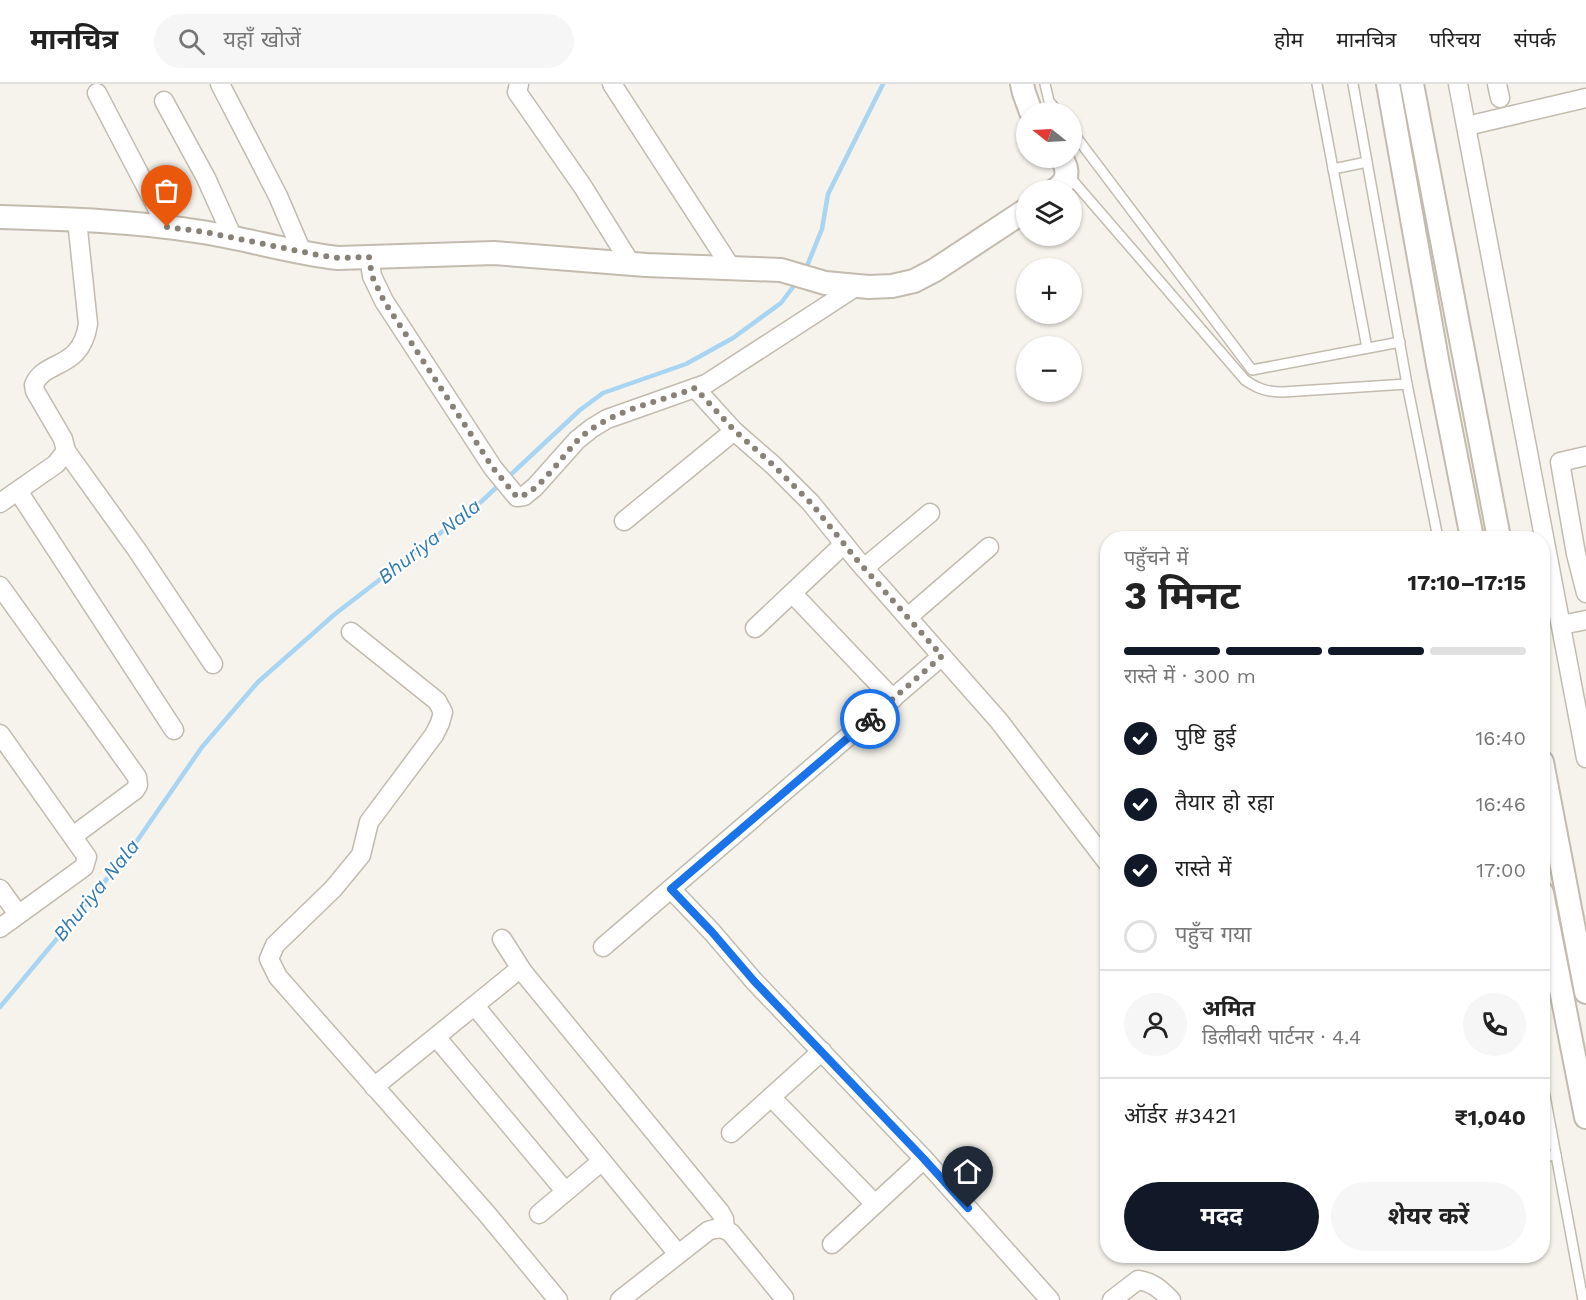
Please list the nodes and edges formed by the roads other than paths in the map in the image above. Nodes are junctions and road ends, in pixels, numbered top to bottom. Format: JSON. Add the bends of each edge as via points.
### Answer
{"nodes":[{"id":1,"x":220,"y":84,"type":"edge"},
{"id":2,"x":519,"y":84,"type":"edge"},
{"id":3,"x":612,"y":84,"type":"edge"},
{"id":4,"x":1022,"y":84,"type":"edge"},
{"id":5,"x":1045,"y":84,"type":"edge"},
{"id":6,"x":1317,"y":84,"type":"edge"},
{"id":7,"x":1353,"y":84,"type":"edge"},
{"id":8,"x":1388,"y":84,"type":"edge"},
{"id":9,"x":1412,"y":84,"type":"edge"},
{"id":10,"x":1458,"y":84,"type":"edge"},
{"id":11,"x":97,"y":93,"type":"dead end"},
{"id":12,"x":1586,"y":98,"type":"edge"},
{"id":13,"x":164,"y":101,"type":"dead end"},
{"id":14,"x":1027,"y":102,"type":"edge"},
{"id":15,"x":1050,"y":102,"type":"edge"},
{"id":16,"x":1467,"y":126,"type":"junction"},
{"id":17,"x":1082,"y":145,"type":"edge"},
{"id":18,"x":1367,"y":162,"type":"junction"},
{"id":19,"x":1333,"y":169,"type":"junction"},
{"id":20,"x":1061,"y":174,"type":"edge"},
{"id":21,"x":0,"y":217,"type":"edge"},
{"id":22,"x":1016,"y":217,"type":"edge"},
{"id":23,"x":77,"y":220,"type":"junction"},
{"id":24,"x":167,"y":227,"type":"junction"},
{"id":25,"x":233,"y":238,"type":"junction"},
{"id":26,"x":302,"y":252,"type":"junction"},
{"id":27,"x":369,"y":257,"type":"junction"},
{"id":28,"x":631,"y":264,"type":"junction"},
{"id":29,"x":732,"y":268,"type":"junction"},
{"id":30,"x":857,"y":286,"type":"junction"},
{"id":31,"x":1400,"y":342,"type":"junction"},
{"id":32,"x":1367,"y":348,"type":"junction"},
{"id":33,"x":1407,"y":384,"type":"junction"},
{"id":34,"x":695,"y":388,"type":"junction"},
{"id":35,"x":734,"y":430,"type":"junction"},
{"id":36,"x":66,"y":451,"type":"junction"},
{"id":37,"x":1586,"y":456,"type":"edge"},
{"id":38,"x":18,"y":491,"type":"junction"},
{"id":39,"x":0,"y":503,"type":"edge"},
{"id":40,"x":930,"y":513,"type":"dead end"},
{"id":41,"x":624,"y":521,"type":"dead end"},
{"id":42,"x":1436,"y":531,"type":"edge"},
{"id":43,"x":1471,"y":531,"type":"edge"},
{"id":44,"x":1498,"y":531,"type":"edge"},
{"id":45,"x":1543,"y":531,"type":"edge"},
{"id":46,"x":844,"y":544,"type":"junction"},
{"id":47,"x":989,"y":547,"type":"dead end"},
{"id":48,"x":1581,"y":553,"type":"edge"},
{"id":49,"x":1550,"y":559,"type":"edge"},
{"id":50,"x":864,"y":568,"type":"junction"},
{"id":51,"x":1550,"y":569,"type":"edge"},
{"id":52,"x":0,"y":586,"type":"edge"},
{"id":53,"x":792,"y":593,"type":"junction"},
{"id":54,"x":1586,"y":593,"type":"edge"},
{"id":55,"x":908,"y":617,"type":"junction"},
{"id":56,"x":1586,"y":620,"type":"edge"},
{"id":57,"x":1561,"y":625,"type":"junction"},
{"id":58,"x":754,"y":628,"type":"dead end"},
{"id":59,"x":351,"y":632,"type":"dead end"},
{"id":60,"x":942,"y":656,"type":"junction"},
{"id":61,"x":213,"y":664,"type":"dead end"},
{"id":62,"x":893,"y":699,"type":"junction"},
{"id":63,"x":174,"y":730,"type":"dead end"},
{"id":64,"x":0,"y":734,"type":"edge"},
{"id":65,"x":1585,"y":750,"type":"edge"},
{"id":66,"x":1550,"y":804,"type":"edge"},
{"id":67,"x":73,"y":836,"type":"junction"},
{"id":68,"x":1100,"y":853,"type":"edge"},
{"id":69,"x":0,"y":889,"type":"edge"},
{"id":70,"x":671,"y":889,"type":"junction"},
{"id":71,"x":18,"y":914,"type":"junction"},
{"id":72,"x":0,"y":928,"type":"edge"},
{"id":73,"x":1550,"y":934,"type":"edge"},
{"id":74,"x":502,"y":939,"type":"dead end"},
{"id":75,"x":603,"y":947,"type":"dead end"},
{"id":76,"x":524,"y":972,"type":"junction"},
{"id":77,"x":1586,"y":992,"type":"edge"},
{"id":78,"x":475,"y":1006,"type":"junction"},
{"id":79,"x":437,"y":1038,"type":"junction"},
{"id":80,"x":822,"y":1051,"type":"junction"},
{"id":81,"x":374,"y":1087,"type":"junction"},
{"id":82,"x":771,"y":1097,"type":"junction"},
{"id":83,"x":1586,"y":1117,"type":"edge"},
{"id":84,"x":1550,"y":1123,"type":"edge"},
{"id":85,"x":731,"y":1133,"type":"dead end"},
{"id":86,"x":1556,"y":1155,"type":"junction"},
{"id":87,"x":1550,"y":1156,"type":"edge"},
{"id":88,"x":924,"y":1159,"type":"junction"},
{"id":89,"x":602,"y":1161,"type":"junction"},
{"id":90,"x":565,"y":1191,"type":"junction"},
{"id":91,"x":875,"y":1204,"type":"junction"},
{"id":92,"x":539,"y":1214,"type":"dead end"},
{"id":93,"x":725,"y":1229,"type":"junction"},
{"id":94,"x":832,"y":1244,"type":"dead end"},
{"id":95,"x":678,"y":1254,"type":"junction"},
{"id":96,"x":784,"y":1298,"type":"dead end"},
{"id":97,"x":558,"y":1300,"type":"edge"},
{"id":98,"x":620,"y":1300,"type":"edge"},
{"id":99,"x":1050,"y":1300,"type":"edge"},
{"id":100,"x":1112,"y":1300,"type":"edge"},
{"id":101,"x":1171,"y":1300,"type":"edge"},
{"id":102,"x":1582,"y":1300,"type":"edge"}],
"edges":[{"from":1,"to":26,"type":"street"},
{"from":2,"to":28,"type":"street","via":[[517,92]]},
{"from":3,"to":29,"type":"street"},
{"from":4,"to":14,"type":"street"},
{"from":5,"to":15,"type":"lane"},
{"from":6,"to":19,"type":"lane"},
{"from":7,"to":18,"type":"lane"},
{"from":8,"to":43,"type":"street"},
{"from":9,"to":44,"type":"street"},
{"from":10,"to":16,"type":"street"},
{"from":11,"to":24,"type":"street"},
{"from":12,"to":16,"type":"street"},
{"from":13,"to":25,"type":"street"},
{"from":16,"to":45,"type":"street"},
{"from":17,"to":32,"type":"lane","via":[[1252,370]]},
{"from":18,"to":19,"type":"lane"},
{"from":18,"to":31,"type":"lane"},
{"from":19,"to":32,"type":"lane"},
{"from":20,"to":33,"type":"lane","via":[[1256,388],[1283,392]]},
{"from":21,"to":23,"type":"street"},
{"from":22,"to":30,"type":"street","via":[[914,281],[892,286]]},
{"from":23,"to":24,"type":"street"},
{"from":23,"to":36,"type":"street","via":[[87,336],[73,357],[41,376],[34,385]]},
{"from":24,"to":25,"type":"street"},
{"from":25,"to":26,"type":"street"},
{"from":26,"to":27,"type":"street","via":[[338,258]]},
{"from":27,"to":28,"type":"street","via":[[494,253]]},
{"from":27,"to":34,"type":"street","via":[[375,286],[514,495],[524,496],[577,440],[607,419]]},
{"from":28,"to":29,"type":"street"},
{"from":29,"to":30,"type":"street","via":[[781,270],[825,283]]},
{"from":30,"to":34,"type":"street","via":[[722,375]]},
{"from":31,"to":32,"type":"lane"},
{"from":31,"to":33,"type":"lane"},
{"from":33,"to":42,"type":"lane"},
{"from":34,"to":35,"type":"street"},
{"from":35,"to":41,"type":"street"},
{"from":35,"to":46,"type":"street","via":[[789,480]]},
{"from":36,"to":38,"type":"street","via":[[56,464]]},
{"from":36,"to":61,"type":"street"},
{"from":37,"to":48,"type":"street","via":[[1560,462]]},
{"from":38,"to":39,"type":"street"},
{"from":38,"to":63,"type":"street"},
{"from":40,"to":50,"type":"street"},
{"from":46,"to":50,"type":"street"},
{"from":46,"to":53,"type":"street"},
{"from":47,"to":55,"type":"street"},
{"from":48,"to":49,"type":"street"},
{"from":48,"to":54,"type":"street"},
{"from":50,"to":55,"type":"street"},
{"from":51,"to":57,"type":"street"},
{"from":52,"to":67,"type":"street","via":[[139,781],[135,790]]},
{"from":53,"to":58,"type":"street"},
{"from":53,"to":62,"type":"street"},
{"from":55,"to":60,"type":"street"},
{"from":56,"to":57,"type":"street"},
{"from":57,"to":65,"type":"street"},
{"from":59,"to":81,"type":"street","via":[[437,701],[443,712],[434,735],[369,822],[361,855],[333,889],[275,945],[269,959],[278,977]]},
{"from":60,"to":62,"type":"street"},
{"from":60,"to":68,"type":"street","via":[[999,721]]},
{"from":62,"to":70,"type":"street"},
{"from":64,"to":67,"type":"street"},
{"from":66,"to":77,"type":"street"},
{"from":67,"to":71,"type":"street","via":[[87,857],[84,867]]},
{"from":69,"to":71,"type":"street"},
{"from":70,"to":75,"type":"street"},
{"from":70,"to":80,"type":"street"},
{"from":71,"to":72,"type":"street"},
{"from":73,"to":83,"type":"street"},
{"from":74,"to":76,"type":"street"},
{"from":76,"to":78,"type":"street","via":[[517,971]]},
{"from":76,"to":93,"type":"street","via":[[720,1212]]},
{"from":78,"to":79,"type":"street"},
{"from":78,"to":89,"type":"street"},
{"from":79,"to":81,"type":"street"},
{"from":79,"to":90,"type":"street"},
{"from":80,"to":82,"type":"street"},
{"from":80,"to":88,"type":"street"},
{"from":81,"to":97,"type":"street"},
{"from":82,"to":85,"type":"street"},
{"from":82,"to":91,"type":"street"},
{"from":84,"to":86,"type":"lane"},
{"from":86,"to":87,"type":"lane"},
{"from":86,"to":102,"type":"lane"},
{"from":88,"to":91,"type":"street"},
{"from":88,"to":99,"type":"street"},
{"from":89,"to":90,"type":"street"},
{"from":89,"to":95,"type":"street"},
{"from":90,"to":92,"type":"street"},
{"from":91,"to":94,"type":"street"},
{"from":93,"to":95,"type":"street","via":[[708,1231]]},
{"from":93,"to":96,"type":"street"},
{"from":95,"to":98,"type":"street"},
{"from":100,"to":101,"type":"street","via":[[1138,1280],[1157,1286]]}]}
